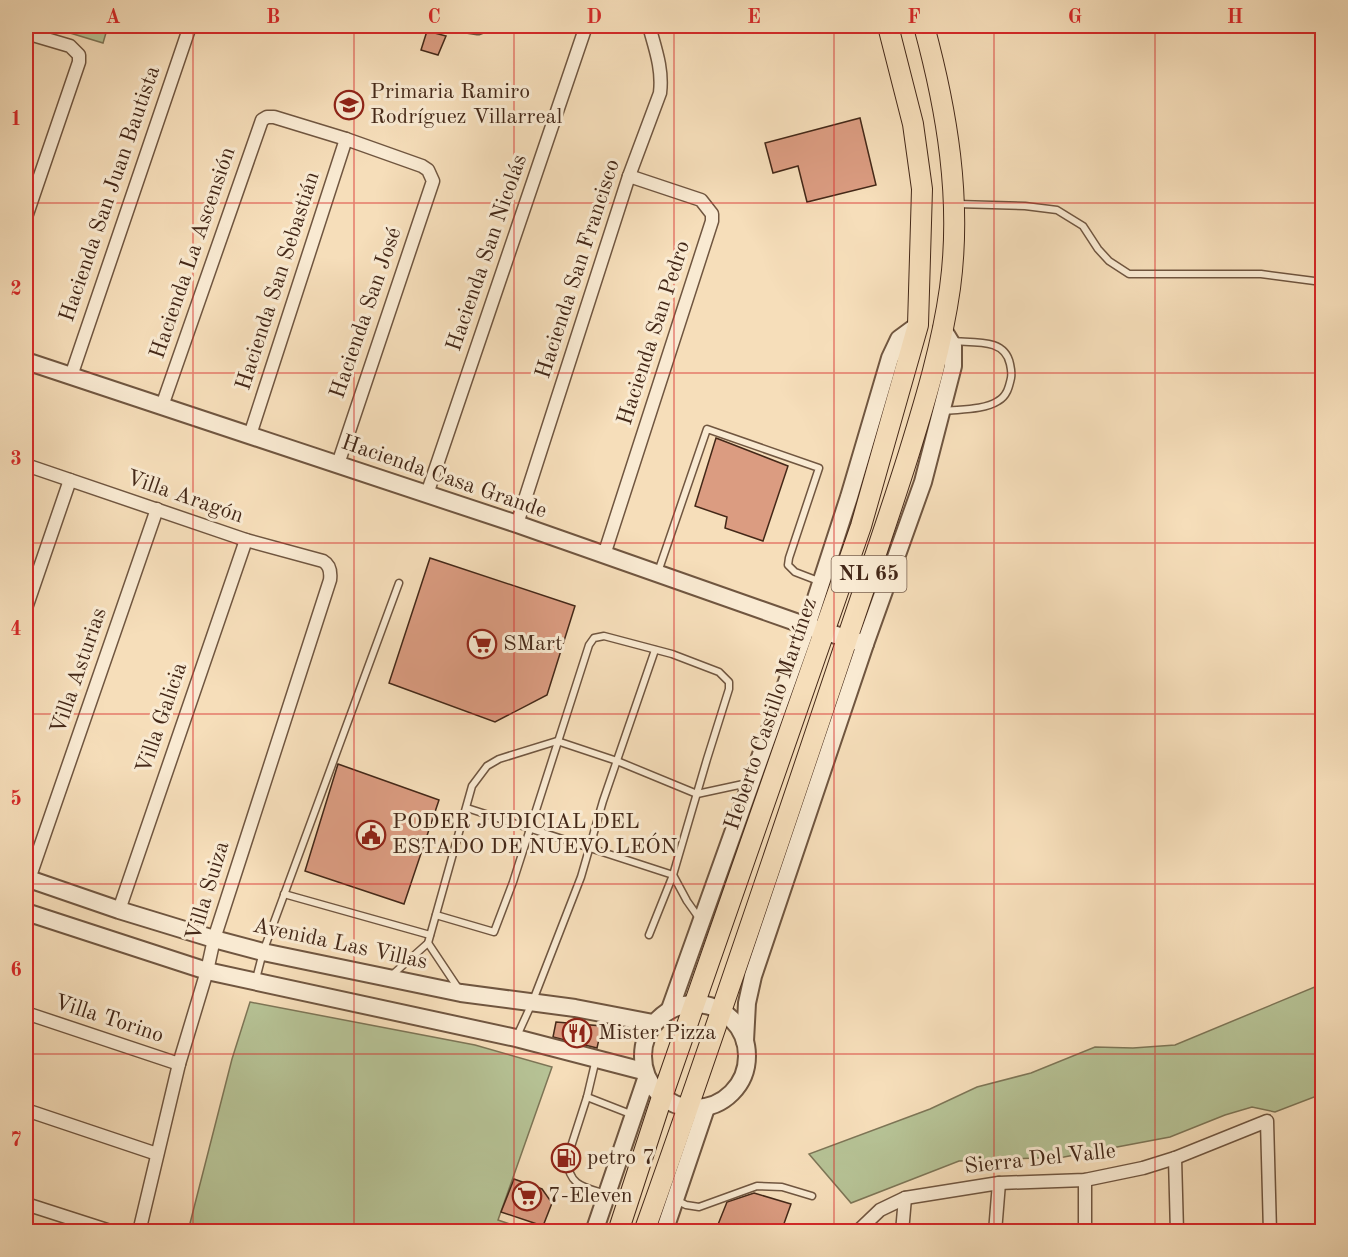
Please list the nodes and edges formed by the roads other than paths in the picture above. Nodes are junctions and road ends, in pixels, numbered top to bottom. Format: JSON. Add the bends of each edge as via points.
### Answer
{"nodes":[{"id":1,"x":190,"y":26,"type":"edge"},
{"id":2,"x":465,"y":26,"type":"edge"},
{"id":3,"x":482,"y":26,"type":"edge"},
{"id":4,"x":586,"y":26,"type":"edge"},
{"id":5,"x":649,"y":26,"type":"edge"},
{"id":6,"x":888,"y":26,"type":"edge"},
{"id":7,"x":924,"y":26,"type":"edge"},
{"id":8,"x":26,"y":33,"type":"edge"},
{"id":9,"x":346,"y":139,"type":"junction"},
{"id":10,"x":629,"y":176,"type":"junction"},
{"id":11,"x":953,"y":204,"type":"junction"},
{"id":12,"x":26,"y":217,"type":"edge"},
{"id":13,"x":1323,"y":282,"type":"edge"},
{"id":14,"x":918,"y":324,"type":"junction"},
{"id":15,"x":947,"y":334,"type":"junction"},
{"id":16,"x":26,"y":362,"type":"edge"},
{"id":17,"x":71,"y":376,"type":"junction"},
{"id":18,"x":162,"y":406,"type":"junction"},
{"id":19,"x":941,"y":412,"type":"junction"},
{"id":20,"x":250,"y":435,"type":"junction"},
{"id":21,"x":338,"y":464,"type":"junction"},
{"id":22,"x":26,"y":465,"type":"edge"},
{"id":23,"x":70,"y":480,"type":"junction"},
{"id":24,"x":427,"y":494,"type":"junction"},
{"id":25,"x":157,"y":509,"type":"junction"},
{"id":26,"x":517,"y":524,"type":"junction"},
{"id":27,"x":246,"y":540,"type":"junction"},
{"id":28,"x":604,"y":555,"type":"junction"},
{"id":29,"x":329,"y":567,"type":"joint"},
{"id":30,"x":657,"y":574,"type":"junction"},
{"id":31,"x":821,"y":582,"type":"junction"},
{"id":32,"x":399,"y":583,"type":"dead end"},
{"id":33,"x":26,"y":608,"type":"edge"},
{"id":34,"x":816,"y":628,"type":"junction"},
{"id":35,"x":856,"y":642,"type":"junction"},
{"id":36,"x":655,"y":650,"type":"junction"},
{"id":37,"x":557,"y":741,"type":"junction"},
{"id":38,"x":617,"y":761,"type":"junction"},
{"id":39,"x":751,"y":782,"type":"junction"},
{"id":40,"x":697,"y":794,"type":"junction"},
{"id":41,"x":466,"y":808,"type":"junction"},
{"id":42,"x":530,"y":828,"type":"junction"},
{"id":43,"x":589,"y":849,"type":"junction"},
{"id":44,"x":673,"y":875,"type":"junction"},
{"id":45,"x":27,"y":879,"type":"edge"},
{"id":46,"x":284,"y":894,"type":"junction"},
{"id":47,"x":119,"y":910,"type":"junction"},
{"id":48,"x":26,"y":912,"type":"edge"},
{"id":49,"x":436,"y":915,"type":"junction"},
{"id":50,"x":702,"y":921,"type":"junction"},
{"id":51,"x":649,"y":935,"type":"dead end"},
{"id":52,"x":430,"y":936,"type":"junction"},
{"id":53,"x":214,"y":939,"type":"junction"},
{"id":54,"x":428,"y":943,"type":"junction"},
{"id":55,"x":263,"y":952,"type":"junction"},
{"id":56,"x":207,"y":971,"type":"junction"},
{"id":57,"x":389,"y":978,"type":"junction"},
{"id":58,"x":255,"y":982,"type":"junction"},
{"id":59,"x":461,"y":993,"type":"junction"},
{"id":60,"x":532,"y":1003,"type":"junction"},
{"id":61,"x":695,"y":1003,"type":"junction"},
{"id":62,"x":670,"y":1009,"type":"junction"},
{"id":63,"x":722,"y":1011,"type":"junction"},
{"id":64,"x":26,"y":1013,"type":"edge"},
{"id":65,"x":653,"y":1023,"type":"junction"},
{"id":66,"x":516,"y":1038,"type":"junction"},
{"id":67,"x":745,"y":1041,"type":"junction"},
{"id":68,"x":596,"y":1059,"type":"junction"},
{"id":69,"x":179,"y":1064,"type":"junction"},
{"id":70,"x":644,"y":1075,"type":"junction"},
{"id":71,"x":587,"y":1097,"type":"junction"},
{"id":72,"x":662,"y":1097,"type":"junction"},
{"id":73,"x":697,"y":1107,"type":"junction"},
{"id":74,"x":26,"y":1110,"type":"edge"},
{"id":75,"x":633,"y":1115,"type":"junction"},
{"id":76,"x":157,"y":1154,"type":"junction"},
{"id":77,"x":1175,"y":1158,"type":"junction"},
{"id":78,"x":1085,"y":1180,"type":"junction"},
{"id":79,"x":999,"y":1183,"type":"junction"},
{"id":80,"x":606,"y":1194,"type":"junction"},
{"id":81,"x":812,"y":1196,"type":"dead end"},
{"id":82,"x":904,"y":1198,"type":"junction"},
{"id":83,"x":674,"y":1199,"type":"junction"},
{"id":84,"x":26,"y":1204,"type":"edge"},
{"id":85,"x":668,"y":1227,"type":"edge"},
{"id":86,"x":113,"y":1232,"type":"edge"},
{"id":87,"x":139,"y":1232,"type":"edge"},
{"id":88,"x":594,"y":1232,"type":"edge"},
{"id":89,"x":618,"y":1232,"type":"edge"},
{"id":90,"x":644,"y":1232,"type":"edge"},
{"id":91,"x":857,"y":1232,"type":"edge"},
{"id":92,"x":902,"y":1232,"type":"edge"},
{"id":93,"x":995,"y":1232,"type":"edge"},
{"id":94,"x":1085,"y":1232,"type":"edge"},
{"id":95,"x":1177,"y":1232,"type":"edge"},
{"id":96,"x":1270,"y":1232,"type":"edge"}],
"edges":[{"from":1,"to":17,"type":"street","name":"Hacienda San Juan Bautista"},
{"from":2,"to":3,"type":"street"},
{"from":4,"to":24,"type":"street","name":"Hacienda San Nicolás"},
{"from":5,"to":10,"type":"street","name":"Hacienda San Francisco","via":[[662,79]]},
{"from":6,"to":14,"type":"main road","name":"Heberto Castillo Martínez","number":"NL 65","via":[[913,124],[922,189]]},
{"from":7,"to":11,"type":"main road","number":"NL 65","via":[[946,124]]},
{"from":8,"to":12,"type":"street","via":[[70,46],[79,56]]},
{"from":9,"to":18,"type":"street","name":"Hacienda La Ascensión","via":[[274,117],[267,117],[260,124]]},
{"from":9,"to":20,"type":"street","name":"Hacienda San Sebastián"},
{"from":9,"to":21,"type":"street","name":"Hacienda San José","via":[[423,166],[433,181]]},
{"from":10,"to":26,"type":"street","name":"Hacienda San Francisco"},
{"from":10,"to":28,"type":"street","name":"Hacienda San Pedro","via":[[701,200],[712,214],[712,221]]},
{"from":11,"to":13,"type":"lane","via":[[1057,210],[1083,226],[1109,261],[1129,274],[1261,274]]},
{"from":11,"to":15,"type":"main road","number":"NL 65"},
{"from":14,"to":15,"type":"main road"},
{"from":14,"to":31,"type":"street","via":[[899,339],[890,358]]},
{"from":14,"to":34,"type":"main road","name":"Heberto Castillo Martínez","number":"NL 65","via":[[875,483]]},
{"from":15,"to":19,"type":"street","via":[[954,351],[953,366]]},
{"from":15,"to":19,"type":"lane","via":[[1003,348],[1012,374],[1007,393],[990,405]]},
{"from":15,"to":35,"type":"main road","number":"NL 65"},
{"from":16,"to":17,"type":"street","name":"Hacienda Casa Grande"},
{"from":17,"to":18,"type":"street","name":"Hacienda Casa Grande"},
{"from":18,"to":20,"type":"street","name":"Hacienda Casa Grande"},
{"from":19,"to":35,"type":"street","via":[[923,482]]},
{"from":20,"to":21,"type":"street","name":"Hacienda Casa Grande"},
{"from":21,"to":24,"type":"street","name":"Hacienda Casa Grande"},
{"from":22,"to":23,"type":"street","name":"Villa Aragón"},
{"from":23,"to":25,"type":"street","name":"Villa Aragón"},
{"from":23,"to":33,"type":"street"},
{"from":24,"to":26,"type":"street","name":"Hacienda Casa Grande"},
{"from":25,"to":27,"type":"street","name":"Villa Aragón"},
{"from":25,"to":45,"type":"street","name":"Villa Asturias"},
{"from":26,"to":28,"type":"street","name":"Hacienda Casa Grande"},
{"from":27,"to":29,"type":"street","name":"Villa Aragón","via":[[323,561]]},
{"from":27,"to":47,"type":"street","name":"Villa Galicia"},
{"from":28,"to":30,"type":"street","name":"Hacienda Casa Grande"},
{"from":29,"to":53,"type":"street","name":"Villa Suiza","via":[[330,580]]},
{"from":30,"to":31,"type":"lane","via":[[707,429],[819,468],[788,565],[795,572]]},
{"from":30,"to":34,"type":"street","name":"Hacienda Casa Grande"},
{"from":31,"to":34,"type":"street"},
{"from":32,"to":46,"type":"lane"},
{"from":34,"to":35,"type":"street","name":"Hacienda Casa Grande"},
{"from":34,"to":39,"type":"street"},
{"from":34,"to":61,"type":"main road","name":"Heberto Castillo Martínez","number":"NL 65"},
{"from":35,"to":63,"type":"main road","number":"NL 65"},
{"from":35,"to":67,"type":"street","via":[[753,976]]},
{"from":36,"to":37,"type":"lane","via":[[604,636],[594,638]]},
{"from":36,"to":38,"type":"lane"},
{"from":36,"to":40,"type":"lane","via":[[719,672],[729,682]]},
{"from":37,"to":38,"type":"lane"},
{"from":37,"to":41,"type":"lane","via":[[514,753],[487,766],[472,786]]},
{"from":37,"to":42,"type":"lane"},
{"from":38,"to":40,"type":"lane"},
{"from":38,"to":43,"type":"lane"},
{"from":39,"to":40,"type":"lane"},
{"from":39,"to":50,"type":"street"},
{"from":40,"to":44,"type":"lane"},
{"from":41,"to":42,"type":"lane"},
{"from":41,"to":49,"type":"lane"},
{"from":42,"to":43,"type":"lane"},
{"from":42,"to":49,"type":"lane","via":[[494,932]]},
{"from":43,"to":44,"type":"lane"},
{"from":43,"to":60,"type":"lane"},
{"from":44,"to":50,"type":"lane"},
{"from":44,"to":51,"type":"lane"},
{"from":45,"to":47,"type":"street","name":"Avenida Las Villas"},
{"from":46,"to":52,"type":"lane"},
{"from":46,"to":55,"type":"lane"},
{"from":47,"to":53,"type":"street","name":"Avenida Las Villas"},
{"from":48,"to":56,"type":"street"},
{"from":49,"to":52,"type":"lane"},
{"from":50,"to":62,"type":"street"},
{"from":52,"to":54,"type":"lane"},
{"from":53,"to":55,"type":"street","name":"Avenida Las Villas"},
{"from":53,"to":56,"type":"street","name":"Villa Suiza"},
{"from":54,"to":57,"type":"lane"},
{"from":54,"to":59,"type":"lane"},
{"from":55,"to":57,"type":"street","name":"Avenida Las Villas"},
{"from":55,"to":58,"type":"lane"},
{"from":56,"to":58,"type":"street"},
{"from":56,"to":69,"type":"street","name":"Villa Suiza"},
{"from":57,"to":59,"type":"street","name":"Avenida Las Villas"},
{"from":58,"to":66,"type":"street"},
{"from":59,"to":60,"type":"street","name":"Avenida Las Villas"},
{"from":60,"to":65,"type":"street","name":"Avenida Las Villas"},
{"from":60,"to":66,"type":"lane"},
{"from":61,"to":62,"type":"street"},
{"from":61,"to":63,"type":"street"},
{"from":61,"to":72,"type":"main road","name":"Heberto Castillo Martínez","number":"NL 65"},
{"from":62,"to":65,"type":"street"},
{"from":63,"to":67,"type":"street","via":[[732,1019]]},
{"from":63,"to":73,"type":"main road","number":"NL 65"},
{"from":64,"to":69,"type":"street","name":"Villa Torino"},
{"from":65,"to":70,"type":"street","via":[[643,1051]]},
{"from":66,"to":68,"type":"street"},
{"from":67,"to":73,"type":"street","via":[[746,1066],[735,1089],[726,1098]]},
{"from":68,"to":70,"type":"street"},
{"from":68,"to":71,"type":"lane"},
{"from":69,"to":76,"type":"street","name":"Villa Suiza"},
{"from":70,"to":72,"type":"street"},
{"from":70,"to":75,"type":"street"},
{"from":71,"to":75,"type":"lane"},
{"from":71,"to":80,"type":"lane","via":[[567,1159],[568,1169],[571,1178],[582,1187]]},
{"from":72,"to":73,"type":"street"},
{"from":72,"to":89,"type":"main road","name":"Heberto Castillo Martínez","number":"NL 65"},
{"from":73,"to":83,"type":"street"},
{"from":73,"to":90,"type":"main road","number":"NL 65"},
{"from":74,"to":76,"type":"street"},
{"from":75,"to":80,"type":"street"},
{"from":76,"to":87,"type":"street","name":"Villa Suiza"},
{"from":77,"to":78,"type":"street","name":"Sierra Del Valle"},
{"from":77,"to":95,"type":"street"},
{"from":77,"to":96,"type":"street","name":"Sierra Del Valle","via":[[1267,1121]]},
{"from":78,"to":79,"type":"street","name":"Sierra Del Valle"},
{"from":78,"to":94,"type":"street"},
{"from":79,"to":82,"type":"street","name":"Sierra Del Valle"},
{"from":79,"to":93,"type":"street"},
{"from":80,"to":88,"type":"street"},
{"from":81,"to":83,"type":"lane","via":[[782,1187],[757,1186],[699,1207]]},
{"from":82,"to":91,"type":"street","name":"Sierra Del Valle","via":[[880,1210]]},
{"from":82,"to":92,"type":"street"},
{"from":83,"to":85,"type":"street"},
{"from":84,"to":86,"type":"street"}]}
